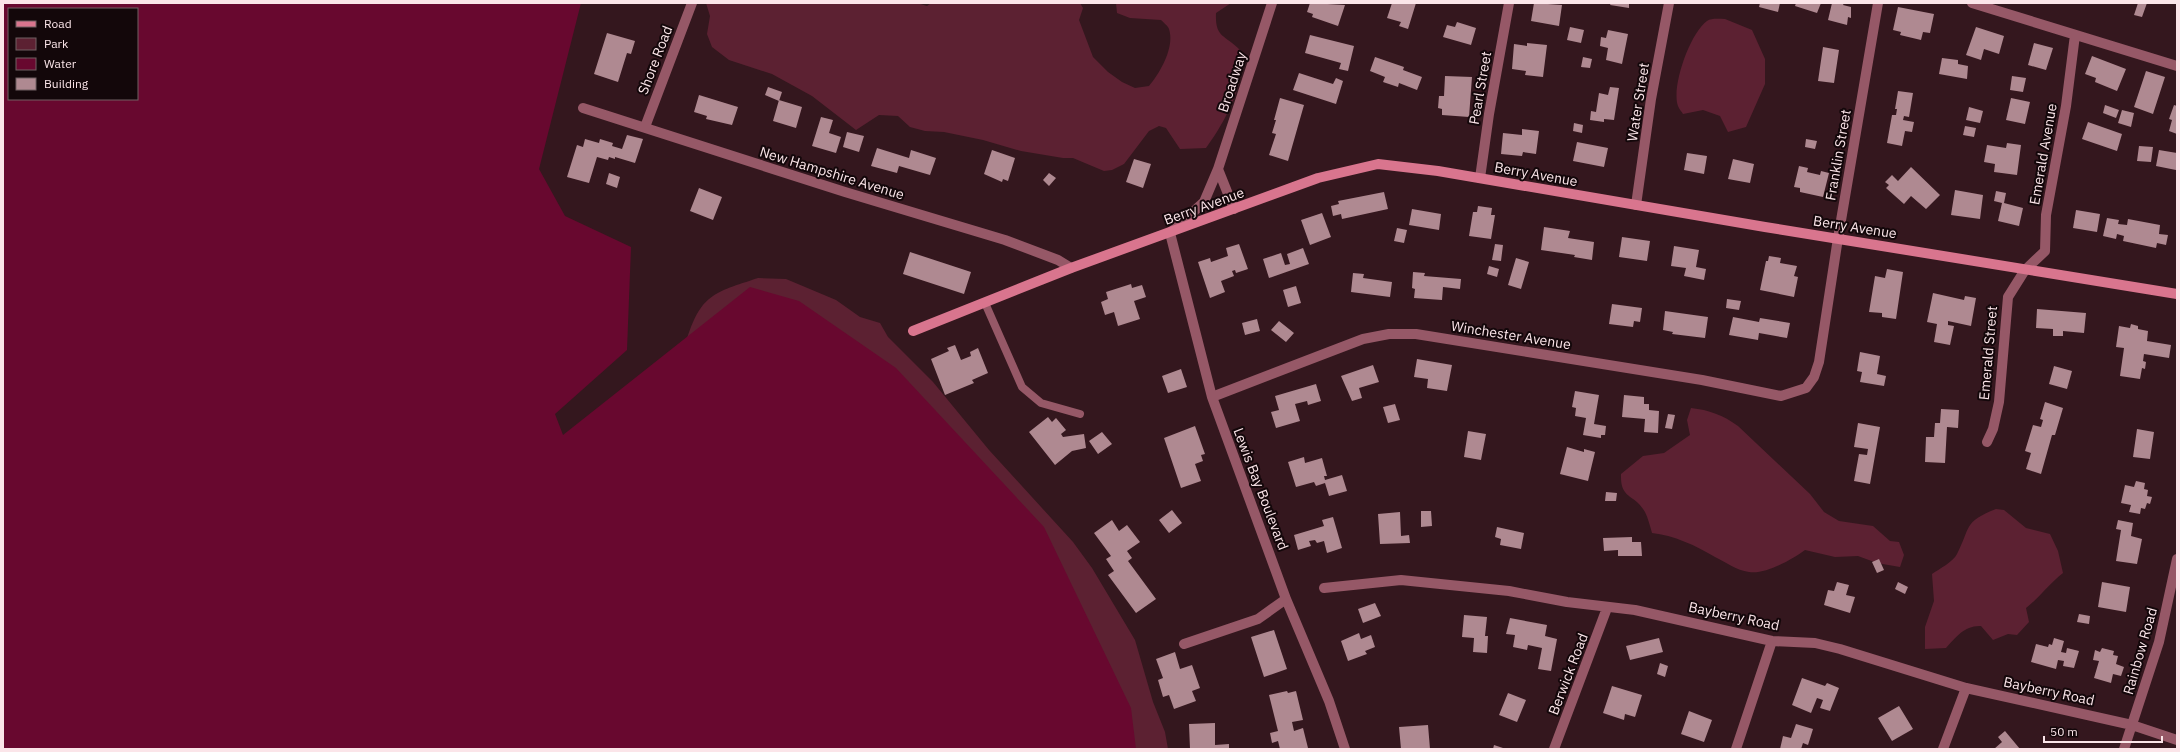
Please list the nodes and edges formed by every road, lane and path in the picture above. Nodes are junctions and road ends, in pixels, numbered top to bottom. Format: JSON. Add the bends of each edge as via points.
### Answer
{"nodes":[{"id":1,"x":692,"y":3,"type":"edge"},
{"id":2,"x":1272,"y":3,"type":"edge"},
{"id":3,"x":1508,"y":3,"type":"edge"},
{"id":4,"x":1669,"y":3,"type":"edge"},
{"id":5,"x":1878,"y":3,"type":"edge"},
{"id":6,"x":1972,"y":3,"type":"edge"},
{"id":7,"x":2075,"y":35,"type":"junction"},
{"id":8,"x":2177,"y":66,"type":"edge"},
{"id":9,"x":583,"y":108,"type":"dead end"},
{"id":10,"x":645,"y":126,"type":"junction"},
{"id":11,"x":1218,"y":169,"type":"junction"},
{"id":12,"x":1480,"y":178,"type":"junction"},
{"id":13,"x":1636,"y":205,"type":"junction"},
{"id":14,"x":1234,"y":209,"type":"junction"},
{"id":15,"x":1170,"y":233,"type":"junction"},
{"id":16,"x":1838,"y":238,"type":"junction"},
{"id":17,"x":1071,"y":268,"type":"junction"},
{"id":18,"x":2025,"y":270,"type":"junction"},
{"id":19,"x":2177,"y":294,"type":"edge"},
{"id":20,"x":985,"y":303,"type":"junction"},
{"id":21,"x":913,"y":331,"type":"dead end"},
{"id":22,"x":1811,"y":381,"type":"joint"},
{"id":23,"x":1212,"y":397,"type":"junction"},
{"id":24,"x":1080,"y":414,"type":"dead end"},
{"id":25,"x":1987,"y":442,"type":"dead end"},
{"id":26,"x":2177,"y":559,"type":"edge"},
{"id":27,"x":1324,"y":588,"type":"dead end"},
{"id":28,"x":1286,"y":599,"type":"junction"},
{"id":29,"x":1607,"y":608,"type":"junction"},
{"id":30,"x":1772,"y":641,"type":"junction"},
{"id":31,"x":1184,"y":644,"type":"dead end"},
{"id":32,"x":1966,"y":688,"type":"junction"},
{"id":33,"x":2132,"y":725,"type":"junction"},
{"id":34,"x":2177,"y":740,"type":"edge"},
{"id":35,"x":1345,"y":749,"type":"edge"},
{"id":36,"x":1554,"y":749,"type":"edge"},
{"id":37,"x":1736,"y":749,"type":"edge"},
{"id":38,"x":1943,"y":749,"type":"edge"},
{"id":39,"x":2124,"y":749,"type":"edge"}],
"edges":[{"from":1,"to":10,"type":"street","name":"Shore Road"},
{"from":2,"to":11,"type":"street","name":"Broadway"},
{"from":3,"to":12,"type":"street","name":"Pearl Street"},
{"from":4,"to":13,"type":"street","name":"Water Street"},
{"from":5,"to":16,"type":"street","name":"Franklin Street"},
{"from":6,"to":7,"type":"street"},
{"from":7,"to":8,"type":"street"},
{"from":7,"to":18,"type":"street","name":"Emerald Avenue","via":[[2066,106],[2046,215],[2045,251]]},
{"from":9,"to":10,"type":"street","name":"New Hampshire Avenue"},
{"from":10,"to":17,"type":"street","name":"New Hampshire Avenue","via":[[845,192],[1012,242],[1058,260]]},
{"from":11,"to":14,"type":"street"},
{"from":11,"to":15,"type":"street","name":"Broadway","via":[[1204,202]]},
{"from":12,"to":13,"type":"street","name":"Berry Avenue"},
{"from":12,"to":14,"type":"street","name":"Berry Avenue","via":[[1394,164],[1366,165],[1318,178]]},
{"from":13,"to":16,"type":"street","name":"Berry Avenue"},
{"from":14,"to":15,"type":"street","name":"Berry Avenue"},
{"from":15,"to":17,"type":"street","name":"Berry Avenue"},
{"from":15,"to":23,"type":"street","name":"Lewis Bay Boulevard"},
{"from":16,"to":18,"type":"street","name":"Berry Avenue"},
{"from":16,"to":22,"type":"street","name":"Franklin Street","via":[[1819,362]]},
{"from":17,"to":20,"type":"street","name":"Berry Avenue"},
{"from":18,"to":19,"type":"street","name":"Berry Avenue"},
{"from":18,"to":25,"type":"street","name":"Emerald Street","via":[[2008,297],[1999,402],[1993,429]]},
{"from":20,"to":21,"type":"street","name":"Berry Avenue"},
{"from":20,"to":24,"type":"lane","via":[[1022,387],[1041,403]]},
{"from":22,"to":23,"type":"street","name":"Winchester Avenue","via":[[1806,388],[1781,396],[1702,380],[1416,334],[1389,334],[1363,339]]},
{"from":23,"to":28,"type":"street","name":"Lewis Bay Boulevard"},
{"from":26,"to":33,"type":"street","name":"Rainbow Road","via":[[2159,642]]},
{"from":27,"to":29,"type":"street","name":"Bayberry Road","via":[[1402,580],[1509,591]]},
{"from":28,"to":31,"type":"street","via":[[1258,619]]},
{"from":28,"to":35,"type":"street","name":"Lewis Bay Boulevard","via":[[1329,702]]},
{"from":29,"to":30,"type":"street","name":"Bayberry Road","via":[[1664,616]]},
{"from":29,"to":36,"type":"street","name":"Berwick Road"},
{"from":30,"to":32,"type":"street","name":"Bayberry Road","via":[[1815,643],[1840,649]]},
{"from":30,"to":37,"type":"street"},
{"from":32,"to":33,"type":"street","name":"Bayberry Road"},
{"from":32,"to":38,"type":"street"},
{"from":33,"to":34,"type":"street","name":"Bayberry Road"},
{"from":33,"to":39,"type":"street","name":"Rainbow Road"}]}
